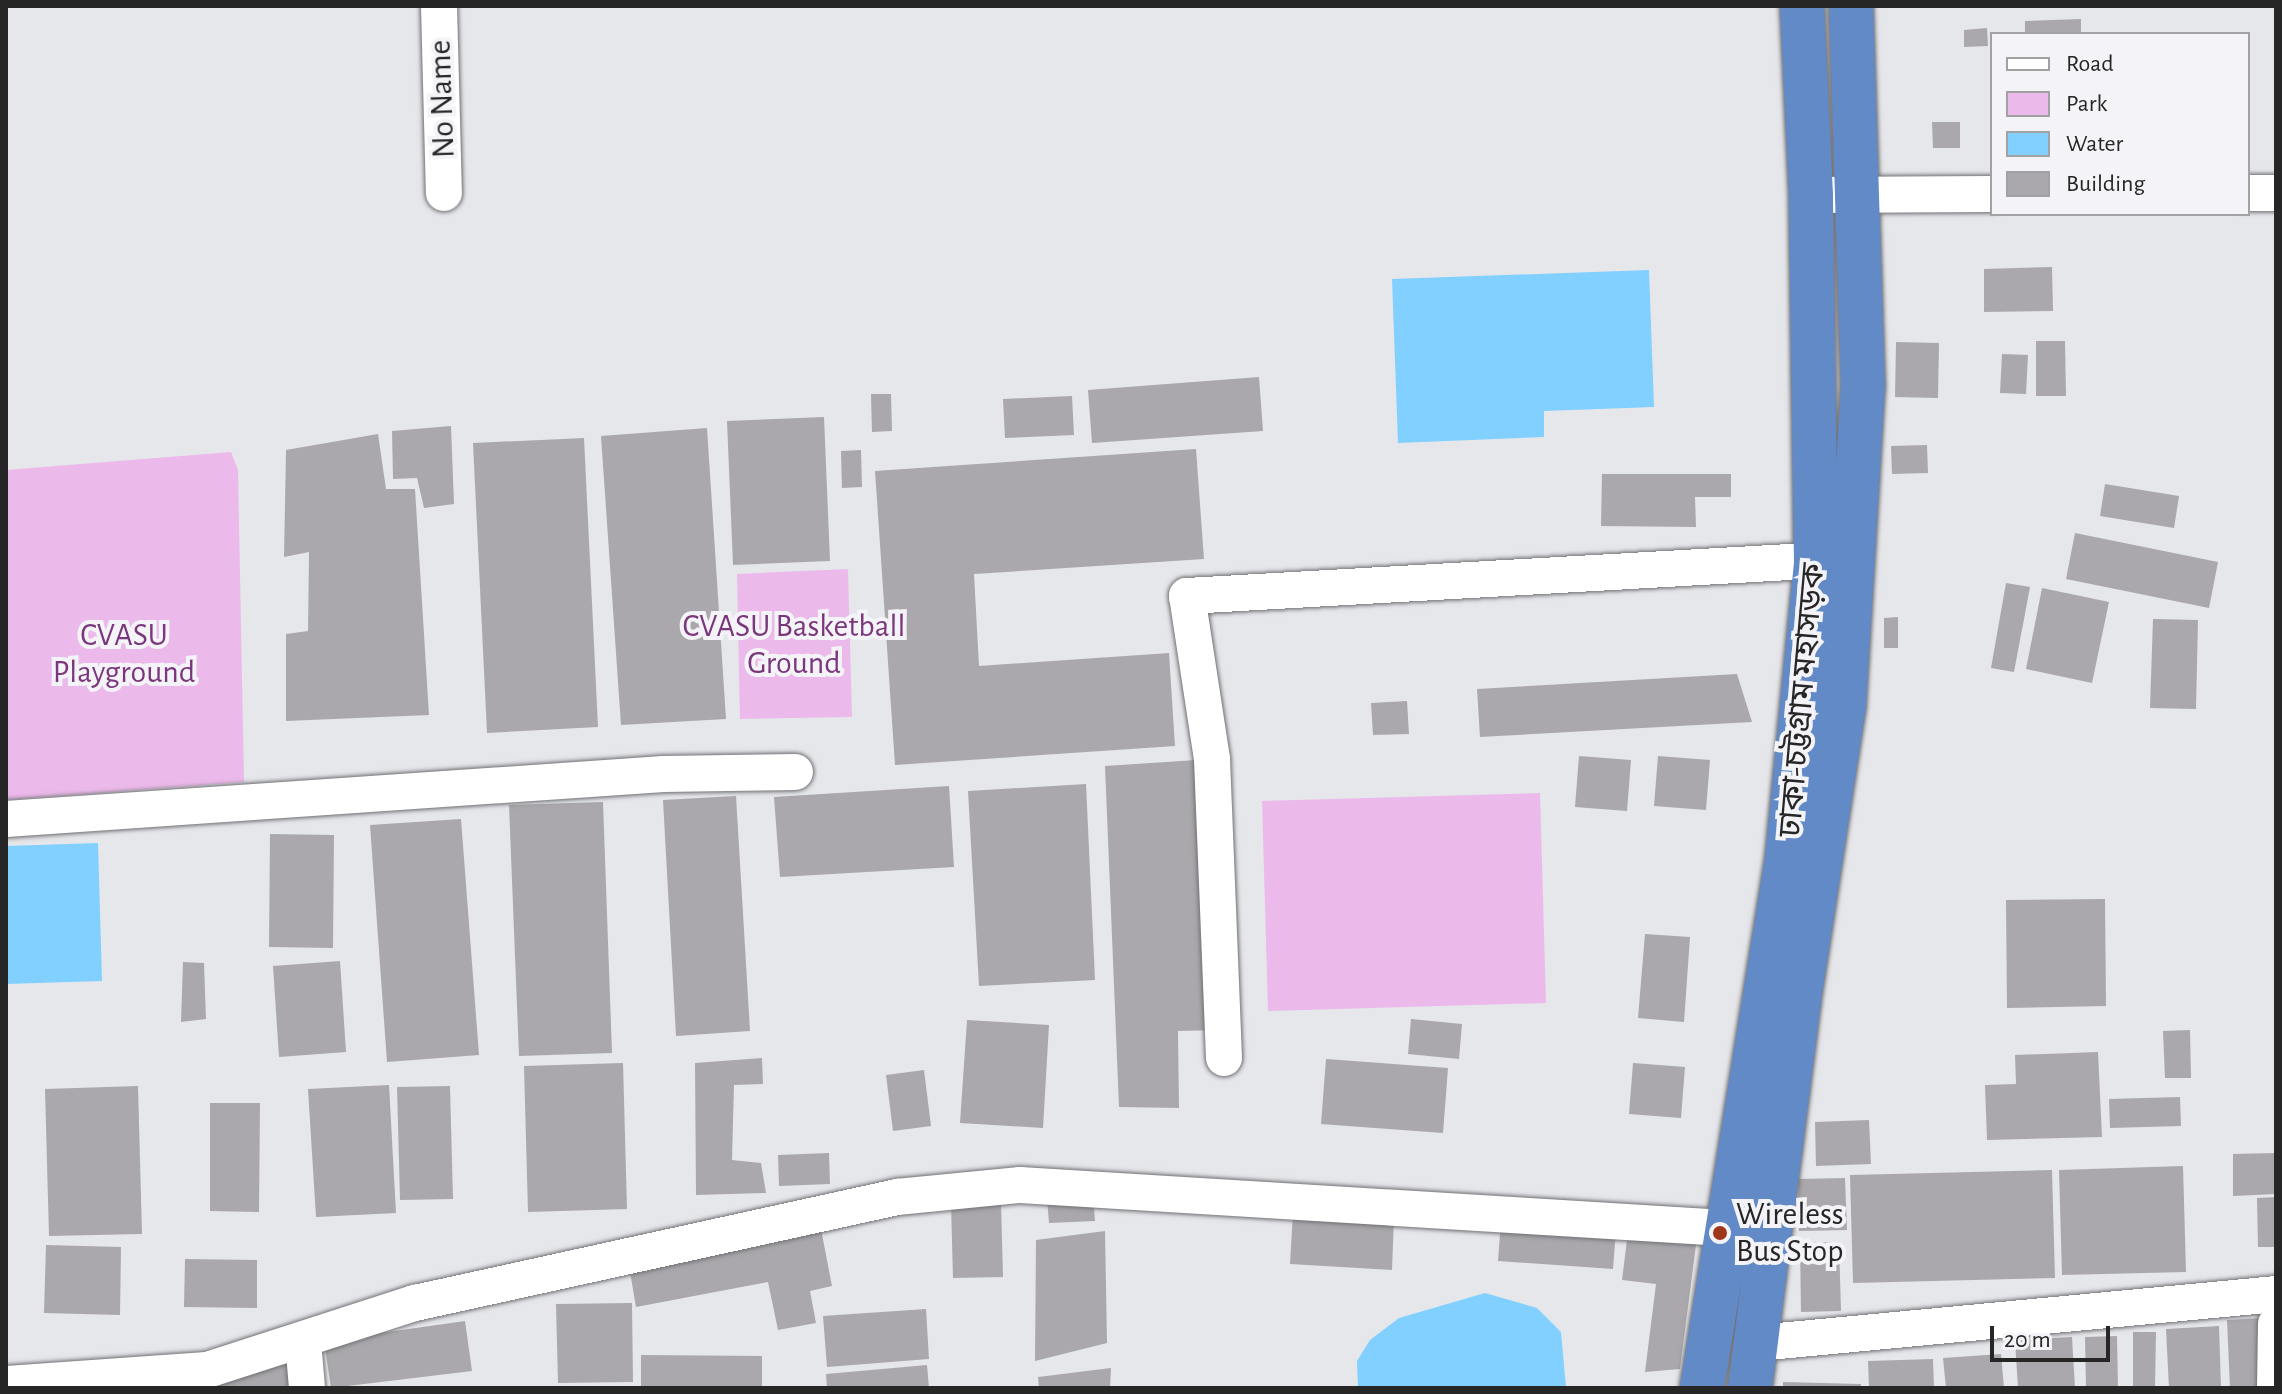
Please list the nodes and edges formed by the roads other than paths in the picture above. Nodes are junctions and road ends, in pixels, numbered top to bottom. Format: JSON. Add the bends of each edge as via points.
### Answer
{"nodes":[{"id":1,"x":439,"y":6,"type":"edge"},
{"id":2,"x":1802,"y":6,"type":"edge"},
{"id":3,"x":1851,"y":6,"type":"edge"},
{"id":4,"x":444,"y":193,"type":"dead end"},
{"id":5,"x":2250,"y":193,"type":"edge"},
{"id":6,"x":2276,"y":193,"type":"edge"},
{"id":7,"x":1858,"y":194,"type":"junction"},
{"id":8,"x":1990,"y":194,"type":"edge"},
{"id":9,"x":1811,"y":195,"type":"junction"},
{"id":10,"x":1834,"y":561,"type":"junction"},
{"id":11,"x":795,"y":772,"type":"dead end"},
{"id":12,"x":6,"y":819,"type":"edge"},
{"id":13,"x":1224,"y":1058,"type":"dead end"},
{"id":14,"x":1725,"y":1228,"type":"junction"},
{"id":15,"x":2276,"y":1294,"type":"edge"},
{"id":16,"x":2276,"y":1324,"type":"edge"},
{"id":17,"x":303,"y":1341,"type":"junction"},
{"id":18,"x":1758,"y":1343,"type":"junction"},
{"id":19,"x":6,"y":1384,"type":"edge"},
{"id":20,"x":307,"y":1388,"type":"edge"},
{"id":21,"x":1702,"y":1388,"type":"edge"},
{"id":22,"x":1750,"y":1388,"type":"edge"},
{"id":23,"x":2275,"y":1388,"type":"edge"}],
"edges":[{"from":1,"to":4,"type":"street","name":"No Name"},
{"from":2,"to":9,"type":"highway","name":"ঢাকা-চট্টগ্রাম মহাসড়ক"},
{"from":3,"to":7,"type":"highway","name":"ঢাকা-চট্টগ্রাম মহাসড়ক"},
{"from":5,"to":6,"type":"street"},
{"from":7,"to":8,"type":"street"},
{"from":7,"to":9,"type":"street"},
{"from":7,"to":10,"type":"highway","name":"ঢাকা-চট্টগ্রাম মহাসড়ক","via":[[1863,387]]},
{"from":9,"to":10,"type":"highway","name":"ঢাকা-চট্টগ্রাম মহাসড়ক"},
{"from":10,"to":13,"type":"street","via":[[1187,596],[1212,759]]},
{"from":10,"to":14,"type":"highway","name":"ঢাকা-চট্টগ্রাম মহাসড়ক"},
{"from":10,"to":18,"type":"highway","name":"ঢাকা-চট্টগ্রাম মহাসড়ক","via":[[1844,704],[1799,999]]},
{"from":11,"to":12,"type":"street","via":[[663,774]]},
{"from":14,"to":17,"type":"street","via":[[1020,1185],[897,1197],[415,1303]]},
{"from":14,"to":21,"type":"highway","name":"ঢাকা-চট্টগ্রাম মহাসড়ক"},
{"from":15,"to":18,"type":"street"},
{"from":16,"to":23,"type":"street"},
{"from":17,"to":19,"type":"street","via":[[207,1370]]},
{"from":17,"to":20,"type":"street"},
{"from":18,"to":22,"type":"highway","name":"ঢাকা-চট্টগ্রাম মহাসড়ক"}]}
